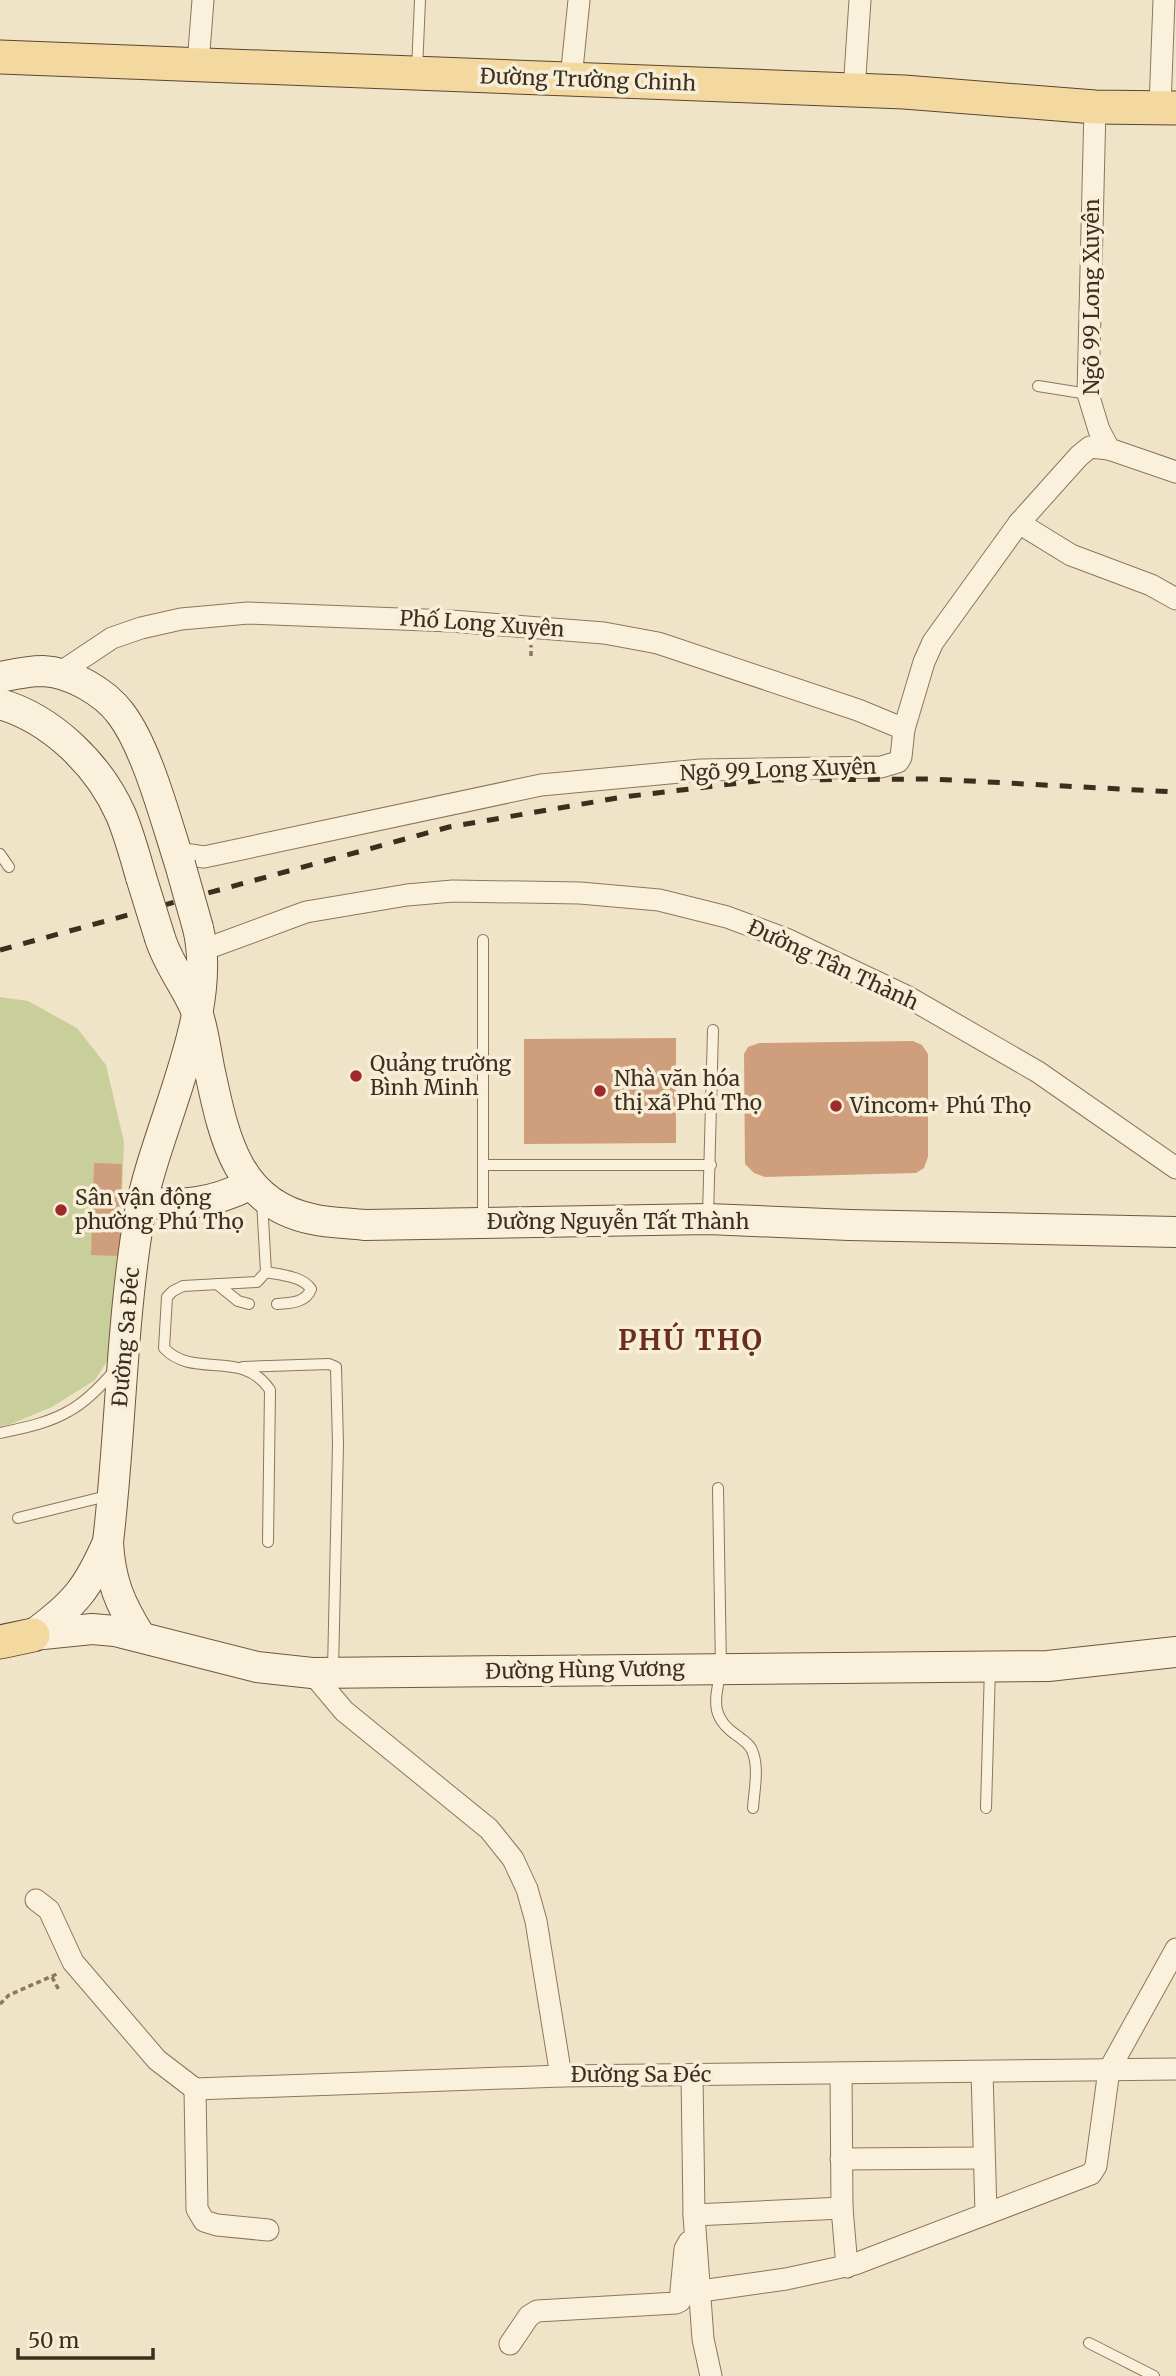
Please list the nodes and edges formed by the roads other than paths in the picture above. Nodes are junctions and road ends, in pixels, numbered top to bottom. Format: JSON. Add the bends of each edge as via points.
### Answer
{"nodes":[{"id":1,"x":203,"y":0,"type":"edge"},
{"id":2,"x":419,"y":0,"type":"edge"},
{"id":3,"x":579,"y":0,"type":"edge"},
{"id":4,"x":860,"y":0,"type":"edge"},
{"id":5,"x":1164,"y":0,"type":"edge"},
{"id":6,"x":0,"y":57,"type":"edge"},
{"id":7,"x":198,"y":64,"type":"junction"},
{"id":8,"x":417,"y":73,"type":"junction"},
{"id":9,"x":570,"y":79,"type":"junction"},
{"id":10,"x":854,"y":91,"type":"junction"},
{"id":11,"x":1095,"y":107,"type":"junction"},
{"id":12,"x":1168,"y":108,"type":"edge"},
{"id":13,"x":1038,"y":386,"type":"dead end"},
{"id":14,"x":1088,"y":394,"type":"junction"},
{"id":15,"x":1109,"y":449,"type":"junction"},
{"id":16,"x":1176,"y":472,"type":"edge"},
{"id":17,"x":1019,"y":523,"type":"junction"},
{"id":18,"x":1176,"y":599,"type":"edge"},
{"id":19,"x":58,"y":674,"type":"junction"},
{"id":20,"x":0,"y":677,"type":"edge"},
{"id":21,"x":0,"y":704,"type":"edge"},
{"id":22,"x":904,"y":729,"type":"junction"},
{"id":23,"x":0,"y":854,"type":"edge"},
{"id":24,"x":179,"y":858,"type":"junction"},
{"id":25,"x":9,"y":867,"type":"dead end"},
{"id":26,"x":201,"y":939,"type":"junction"},
{"id":27,"x":483,"y":940,"type":"dead end"},
{"id":28,"x":198,"y":1014,"type":"junction"},
{"id":29,"x":713,"y":1030,"type":"dead end"},
{"id":30,"x":482,"y":1165,"type":"junction"},
{"id":31,"x":710,"y":1165,"type":"junction"},
{"id":32,"x":1176,"y":1168,"type":"edge"},
{"id":33,"x":256,"y":1192,"type":"junction"},
{"id":34,"x":142,"y":1202,"type":"junction"},
{"id":35,"x":708,"y":1219,"type":"junction"},
{"id":36,"x":482,"y":1223,"type":"junction"},
{"id":37,"x":1176,"y":1232,"type":"edge"},
{"id":38,"x":265,"y":1272,"type":"junction"},
{"id":39,"x":217,"y":1284,"type":"junction"},
{"id":40,"x":249,"y":1304,"type":"dead end"},
{"id":41,"x":277,"y":1304,"type":"dead end"},
{"id":42,"x":124,"y":1360,"type":"junction"},
{"id":43,"x":236,"y":1367,"type":"junction"},
{"id":44,"x":0,"y":1433,"type":"edge"},
{"id":45,"x":718,"y":1488,"type":"dead end"},
{"id":46,"x":113,"y":1494,"type":"junction"},
{"id":47,"x":18,"y":1518,"type":"dead end"},
{"id":48,"x":108,"y":1542,"type":"junction"},
{"id":49,"x":268,"y":1542,"type":"dead end"},
{"id":50,"x":33,"y":1635,"type":"junction"},
{"id":51,"x":140,"y":1636,"type":"junction"},
{"id":52,"x":0,"y":1642,"type":"edge"},
{"id":53,"x":1176,"y":1652,"type":"edge"},
{"id":54,"x":990,"y":1667,"type":"junction"},
{"id":55,"x":721,"y":1669,"type":"junction"},
{"id":56,"x":322,"y":1673,"type":"junction"},
{"id":57,"x":753,"y":1808,"type":"dead end"},
{"id":58,"x":986,"y":1808,"type":"dead end"},
{"id":59,"x":36,"y":1900,"type":"dead end"},
{"id":60,"x":1176,"y":1949,"type":"edge"},
{"id":61,"x":1176,"y":2069,"type":"edge"},
{"id":62,"x":1109,"y":2070,"type":"junction"},
{"id":63,"x":982,"y":2072,"type":"junction"},
{"id":64,"x":841,"y":2073,"type":"junction"},
{"id":65,"x":692,"y":2075,"type":"junction"},
{"id":66,"x":561,"y":2076,"type":"junction"},
{"id":67,"x":195,"y":2089,"type":"junction"},
{"id":68,"x":983,"y":2158,"type":"junction"},
{"id":69,"x":841,"y":2159,"type":"junction"},
{"id":70,"x":842,"y":2208,"type":"junction"},
{"id":71,"x":986,"y":2213,"type":"junction"},
{"id":72,"x":695,"y":2225,"type":"junction"},
{"id":73,"x":268,"y":2230,"type":"dead end"},
{"id":74,"x":846,"y":2267,"type":"junction"},
{"id":75,"x":701,"y":2291,"type":"junction"},
{"id":76,"x":1088,"y":2343,"type":"dead end"},
{"id":77,"x":510,"y":2344,"type":"dead end"},
{"id":78,"x":711,"y":2376,"type":"edge"},
{"id":79,"x":1154,"y":2376,"type":"edge"}],
"edges":[{"from":1,"to":7,"type":"street"},
{"from":2,"to":8,"type":"lane"},
{"from":3,"to":9,"type":"street"},
{"from":4,"to":10,"type":"street"},
{"from":5,"to":12,"type":"street"},
{"from":6,"to":7,"type":"main road","name":"Đường Trường Chinh"},
{"from":7,"to":8,"type":"main road","name":"Đường Trường Chinh"},
{"from":8,"to":9,"type":"main road","name":"Đường Trường Chinh"},
{"from":9,"to":10,"type":"main road","name":"Đường Trường Chinh"},
{"from":10,"to":11,"type":"main road","name":"Đường Trường Chinh"},
{"from":11,"to":12,"type":"main road","name":"Đường Trường Chinh"},
{"from":11,"to":14,"type":"street","name":"Ngõ 99 Long Xuyên"},
{"from":13,"to":14,"type":"lane"},
{"from":14,"to":15,"type":"street","name":"Ngõ 99 Long Xuyên"},
{"from":15,"to":16,"type":"street"},
{"from":15,"to":17,"type":"street","name":"Ngõ 99 Long Xuyên","via":[[1090,447],[1084,451]]},
{"from":17,"to":18,"type":"street","via":[[1071,555]]},
{"from":17,"to":22,"type":"street","name":"Ngõ 99 Long Xuyên","via":[[933,642]]},
{"from":19,"to":20,"type":"main road","via":[[42,671]]},
{"from":19,"to":22,"type":"street","name":"Phố Long Xuyên","via":[[112,638],[181,619],[248,614],[451,621],[604,633],[658,643]]},
{"from":19,"to":24,"type":"main road","via":[[99,693],[121,713],[146,762]]},
{"from":21,"to":28,"type":"main road","bridge":true,"via":[[54,729],[106,789],[120,813],[166,958]]},
{"from":22,"to":24,"type":"street","name":"Ngõ 99 Long Xuyên","via":[[901,757],[889,766],[701,769],[541,785],[204,857]]},
{"from":23,"to":25,"type":"lane"},
{"from":24,"to":26,"type":"main road","bridge":true},
{"from":26,"to":28,"type":"main road"},
{"from":26,"to":32,"type":"street","name":"Đường Tân Thành","via":[[306,912],[453,891],[580,893],[659,900],[727,917],[786,939],[908,997],[1038,1072]]},
{"from":27,"to":30,"type":"lane"},
{"from":28,"to":33,"type":"main road","via":[[229,1143]]},
{"from":28,"to":34,"type":"main road","name":"Đường Sa Đéc"},
{"from":29,"to":31,"type":"lane"},
{"from":30,"to":31,"type":"lane"},
{"from":30,"to":36,"type":"lane"},
{"from":31,"to":35,"type":"lane"},
{"from":33,"to":34,"type":"main road","via":[[208,1202]]},
{"from":33,"to":36,"type":"main road","name":"Đường Nguyễn Tất Thành","via":[[282,1210],[311,1219],[351,1224]]},
{"from":33,"to":38,"type":"lane"},
{"from":34,"to":42,"type":"main road","name":"Đường Sa Đéc"},
{"from":35,"to":36,"type":"main road","name":"Đường Nguyễn Tất Thành"},
{"from":35,"to":37,"type":"main road","name":"Đường Nguyễn Tất Thành"},
{"from":38,"to":39,"type":"lane","via":[[257,1282]]},
{"from":38,"to":41,"type":"lane","via":[[310,1285],[309,1295],[303,1299]]},
{"from":39,"to":40,"type":"lane"},
{"from":39,"to":43,"type":"lane","via":[[183,1286],[167,1297],[164,1348],[174,1359]]},
{"from":42,"to":44,"type":"lane","via":[[70,1411]]},
{"from":42,"to":46,"type":"main road","name":"Đường Sa Đéc"},
{"from":43,"to":49,"type":"lane","via":[[254,1373],[270,1390]]},
{"from":43,"to":56,"type":"lane","via":[[336,1367],[338,1444]]},
{"from":45,"to":55,"type":"lane"},
{"from":46,"to":47,"type":"lane"},
{"from":46,"to":48,"type":"main road","name":"Đường Sa Đéc"},
{"from":48,"to":50,"type":"main road","name":"Đường Sa Đéc","via":[[78,1597]]},
{"from":48,"to":51,"type":"main road","name":"Đường Sa Đéc","via":[[118,1599]]},
{"from":50,"to":51,"type":"main road","name":"Đường Hùng Vương","via":[[92,1629]]},
{"from":50,"to":52,"type":"main road","name":"Đường Hùng Vương"},
{"from":51,"to":56,"type":"main road","name":"Đường Hùng Vương","via":[[257,1667]]},
{"from":53,"to":54,"type":"main road","name":"Đường Hùng Vương","via":[[1048,1666]]},
{"from":54,"to":55,"type":"main road","name":"Đường Hùng Vương"},
{"from":54,"to":58,"type":"lane"},
{"from":55,"to":56,"type":"main road","name":"Đường Hùng Vương"},
{"from":55,"to":57,"type":"lane","via":[[717,1713],[724,1727],[754,1754]]},
{"from":56,"to":66,"type":"street","name":"Đường Sa Đéc","via":[[344,1711],[489,1829],[513,1859],[536,1921]]},
{"from":59,"to":67,"type":"street","via":[[49,1910],[73,1962],[157,2060]]},
{"from":60,"to":62,"type":"street"},
{"from":61,"to":62,"type":"street","name":"Đường Sa Đéc"},
{"from":62,"to":63,"type":"street","name":"Đường Sa Đéc"},
{"from":62,"to":71,"type":"street","via":[[1096,2166],[1091,2174]]},
{"from":63,"to":64,"type":"street","name":"Đường Sa Đéc"},
{"from":63,"to":68,"type":"street"},
{"from":64,"to":65,"type":"street","name":"Đường Sa Đéc"},
{"from":64,"to":69,"type":"street"},
{"from":65,"to":66,"type":"street","name":"Đường Sa Đéc"},
{"from":65,"to":72,"type":"street"},
{"from":66,"to":67,"type":"street"},
{"from":67,"to":73,"type":"street","via":[[197,2209],[204,2221],[217,2225]]},
{"from":68,"to":69,"type":"street"},
{"from":68,"to":71,"type":"street"},
{"from":69,"to":70,"type":"street"},
{"from":70,"to":72,"type":"street"},
{"from":70,"to":74,"type":"street"},
{"from":71,"to":74,"type":"street"},
{"from":72,"to":75,"type":"street"},
{"from":72,"to":77,"type":"street","via":[[686,2245],[680,2301],[537,2311]]},
{"from":74,"to":75,"type":"street"},
{"from":75,"to":78,"type":"street","via":[[703,2339]]},
{"from":76,"to":79,"type":"lane"}]}
